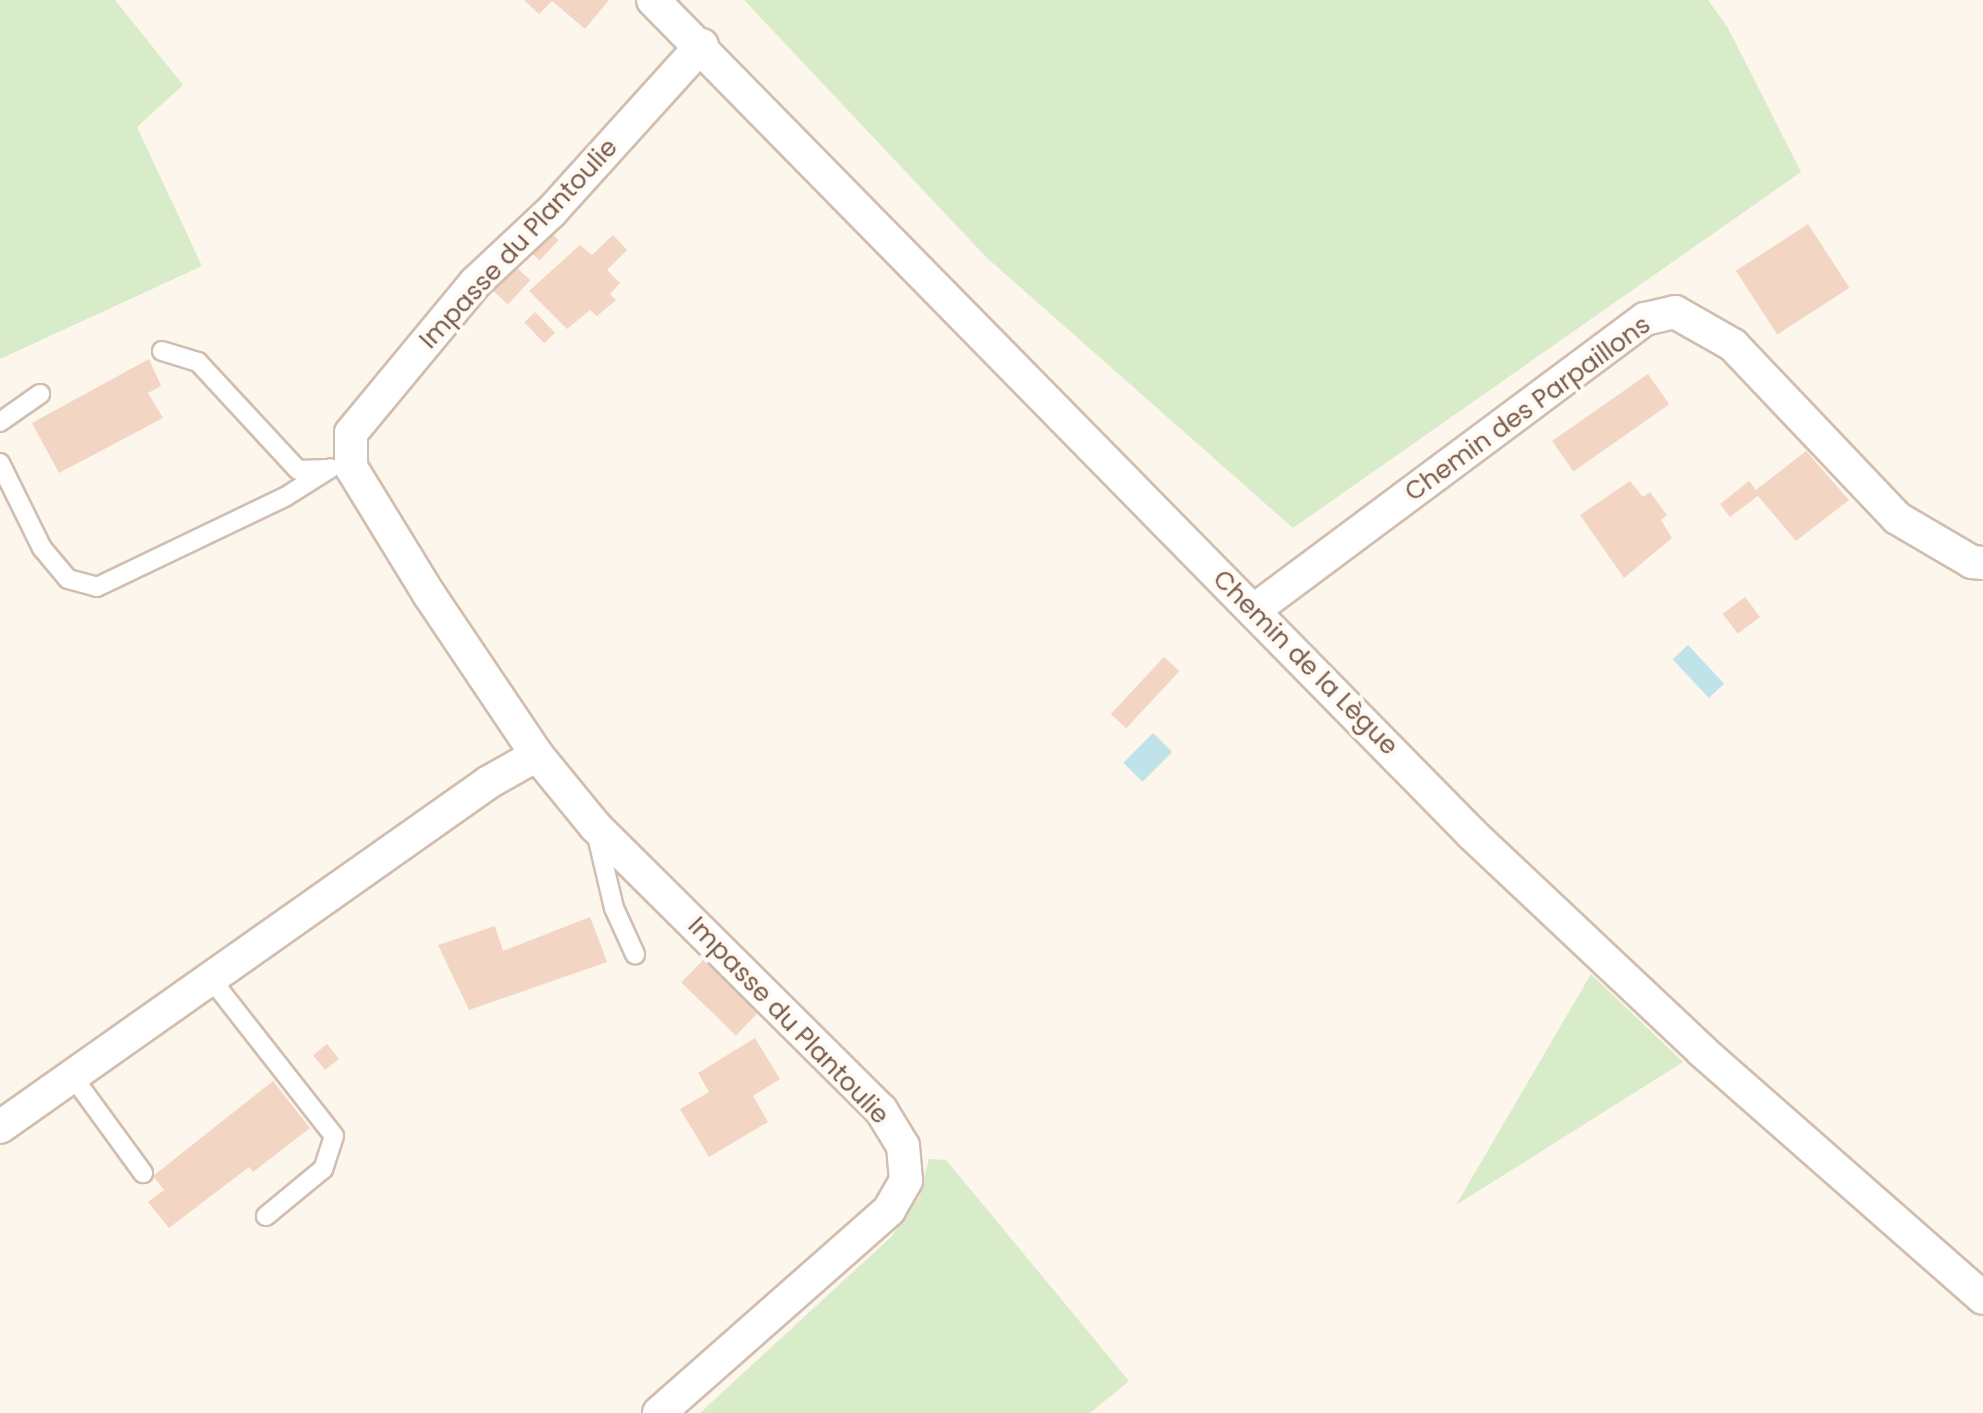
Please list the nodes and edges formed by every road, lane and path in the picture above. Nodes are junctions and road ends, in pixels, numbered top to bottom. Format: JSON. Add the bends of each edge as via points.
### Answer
{"nodes":[{"id":1,"x":653,"y":0,"type":"edge"},
{"id":2,"x":702,"y":46,"type":"junction"},
{"id":3,"x":162,"y":351,"type":"dead end"},
{"id":4,"x":40,"y":394,"type":"dead end"},
{"id":5,"x":0,"y":422,"type":"edge"},
{"id":6,"x":0,"y":463,"type":"edge"},
{"id":7,"x":341,"y":468,"type":"junction"},
{"id":8,"x":1983,"y":563,"type":"edge"},
{"id":9,"x":1252,"y":611,"type":"junction"},
{"id":10,"x":537,"y":755,"type":"junction"},
{"id":11,"x":595,"y":826,"type":"junction"},
{"id":12,"x":635,"y":954,"type":"dead end"},
{"id":13,"x":211,"y":979,"type":"junction"},
{"id":14,"x":73,"y":1076,"type":"junction"},
{"id":15,"x":0,"y":1127,"type":"edge"},
{"id":16,"x":143,"y":1173,"type":"dead end"},
{"id":17,"x":266,"y":1216,"type":"dead end"},
{"id":18,"x":1983,"y":1298,"type":"edge"},
{"id":19,"x":659,"y":1413,"type":"edge"}],
"edges":[{"from":1,"to":2,"type":"street","name":"Chemin de la Lègue"},
{"from":2,"to":7,"type":"street","name":"Impasse du Plantoulie","via":[[450,314],[351,433]]},
{"from":2,"to":9,"type":"street","name":"Chemin de la Lègue"},
{"from":3,"to":7,"type":"lane","via":[[198,362],[298,470]]},
{"from":4,"to":5,"type":"lane"},
{"from":6,"to":7,"type":"lane","via":[[42,548],[68,579],[97,587]]},
{"from":7,"to":10,"type":"street","name":"Impasse du Plantoulie"},
{"from":8,"to":9,"type":"street","name":"Chemin des Parpaillons","via":[[1896,518],[1733,345],[1675,312],[1645,319]]},
{"from":9,"to":18,"type":"street","name":"Chemin de la Lègue","via":[[1472,834],[1702,1051]]},
{"from":10,"to":11,"type":"street","name":"Impasse du Plantoulie"},
{"from":10,"to":13,"type":"street"},
{"from":11,"to":12,"type":"lane","via":[[614,908]]},
{"from":11,"to":19,"type":"street","name":"Impasse du Plantoulie","via":[[881,1110],[903,1146],[906,1180],[889,1210]]},
{"from":13,"to":14,"type":"street"},
{"from":13,"to":17,"type":"lane","via":[[334,1136],[323,1169]]},
{"from":14,"to":15,"type":"street"},
{"from":14,"to":16,"type":"lane"}]}
